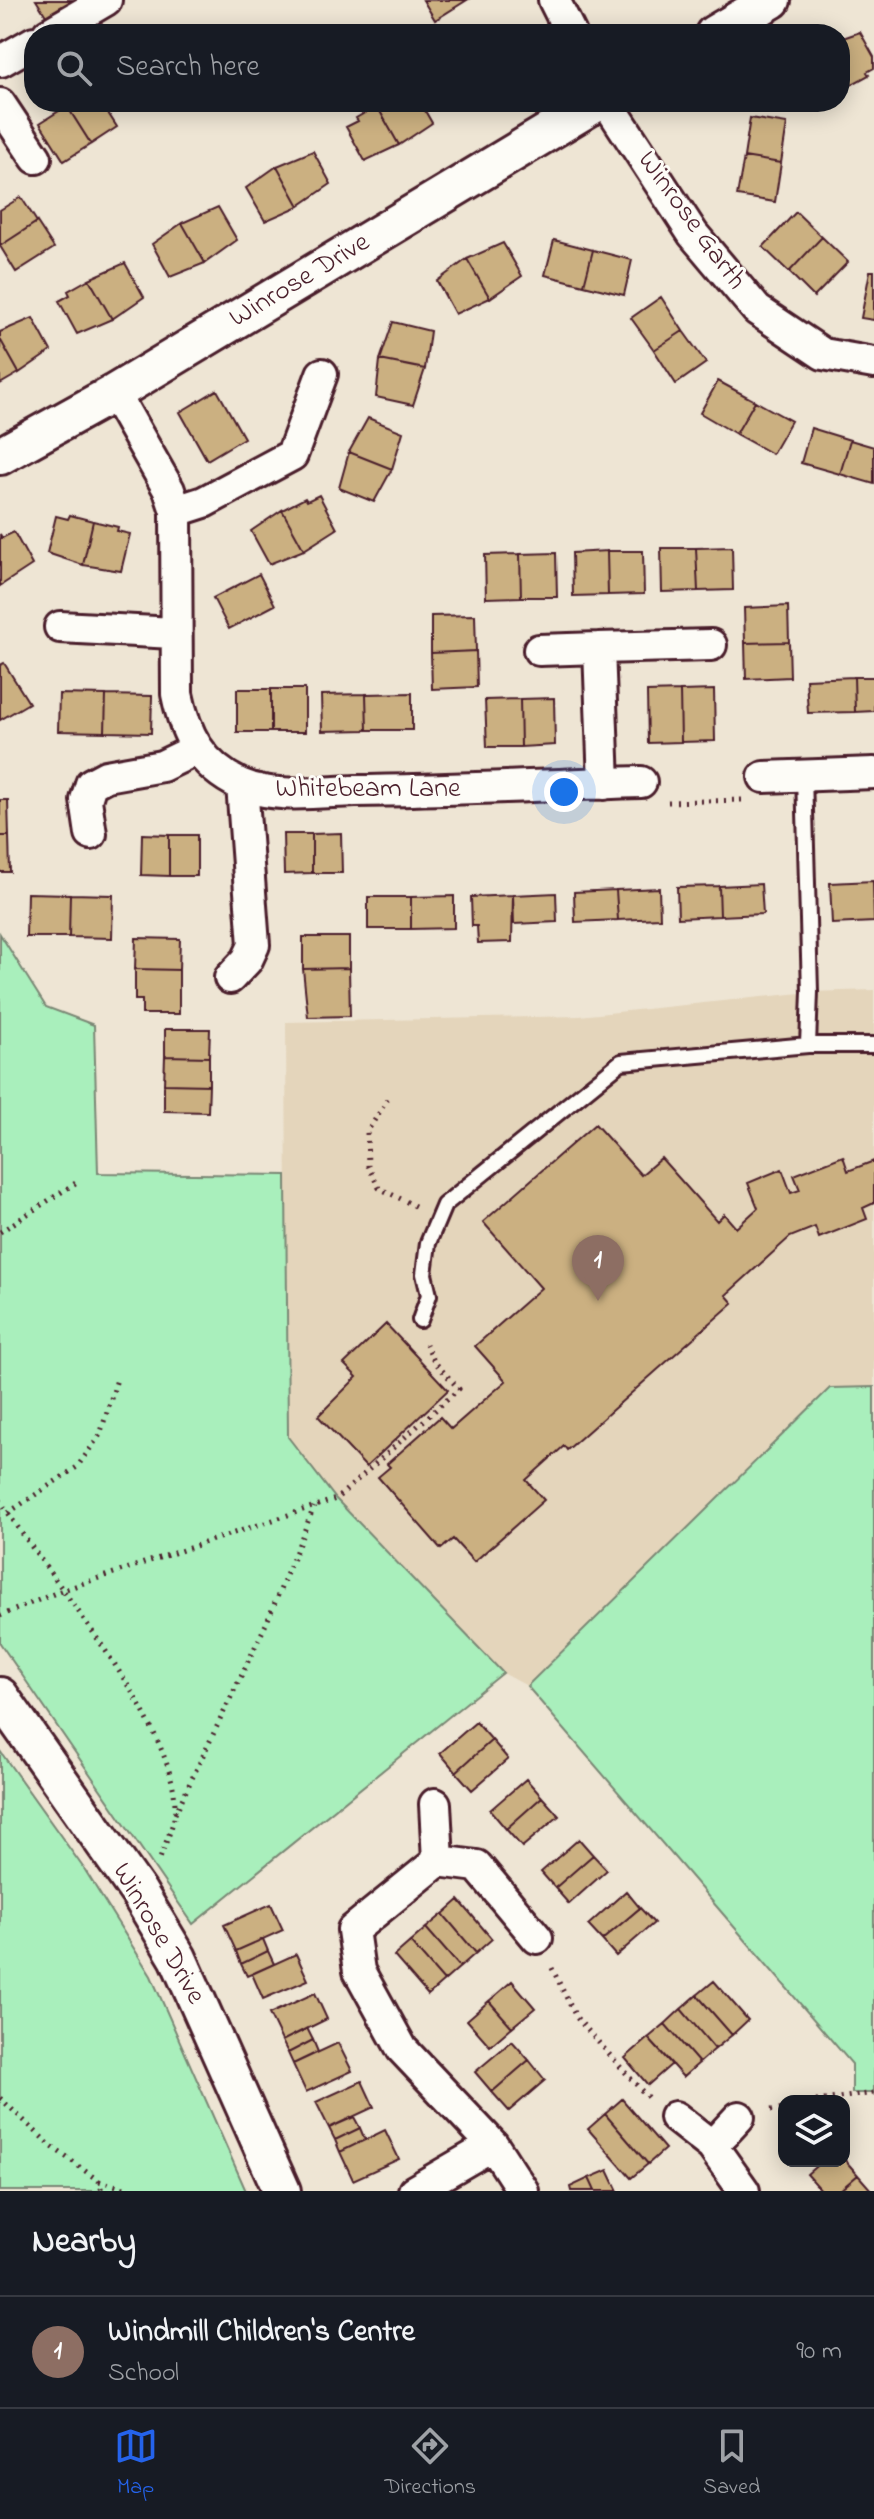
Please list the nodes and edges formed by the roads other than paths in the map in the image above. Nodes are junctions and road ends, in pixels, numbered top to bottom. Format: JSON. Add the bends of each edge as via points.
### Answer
{"nodes":[{"id":1,"x":106,"y":0,"type":"edge"},
{"id":2,"x":554,"y":0,"type":"edge"},
{"id":3,"x":772,"y":0,"type":"edge"},
{"id":4,"x":65,"y":24,"type":"edge"},
{"id":5,"x":566,"y":24,"type":"edge"},
{"id":6,"x":731,"y":24,"type":"edge"},
{"id":7,"x":24,"y":48,"type":"edge"},
{"id":8,"x":0,"y":61,"type":"edge"},
{"id":9,"x":0,"y":79,"type":"edge"},
{"id":10,"x":0,"y":104,"type":"edge"},
{"id":11,"x":581,"y":112,"type":"edge"},
{"id":12,"x":614,"y":112,"type":"edge"},
{"id":13,"x":36,"y":158,"type":"dead end"},
{"id":14,"x":874,"y":363,"type":"edge"},
{"id":15,"x":322,"y":374,"type":"dead end"},
{"id":16,"x":114,"y":393,"type":"junction"},
{"id":17,"x":0,"y":456,"type":"edge"},
{"id":18,"x":176,"y":511,"type":"junction"},
{"id":19,"x":60,"y":627,"type":"dead end"},
{"id":20,"x":174,"y":633,"type":"junction"},
{"id":21,"x":711,"y":645,"type":"dead end"},
{"id":22,"x":599,"y":648,"type":"junction"},
{"id":23,"x":539,"y":650,"type":"dead end"},
{"id":24,"x":195,"y":750,"type":"junction"},
{"id":25,"x":874,"y":773,"type":"edge"},
{"id":26,"x":804,"y":775,"type":"junction"},
{"id":27,"x":764,"y":777,"type":"road end"},
{"id":28,"x":641,"y":782,"type":"road end"},
{"id":29,"x":604,"y":784,"type":"junction"},
{"id":30,"x":242,"y":785,"type":"junction"},
{"id":31,"x":91,"y":834,"type":"dead end"},
{"id":32,"x":230,"y":978,"type":"dead end"},
{"id":33,"x":808,"y":1045,"type":"junction"},
{"id":34,"x":874,"y":1045,"type":"edge"},
{"id":35,"x":420,"y":1320,"type":"road end"},
{"id":36,"x":0,"y":1696,"type":"edge"},
{"id":37,"x":435,"y":1804,"type":"dead end"},
{"id":38,"x":438,"y":1861,"type":"junction"},
{"id":39,"x":537,"y":1938,"type":"road end"},
{"id":40,"x":675,"y":2117,"type":"road end"},
{"id":41,"x":739,"y":2117,"type":"dead end"},
{"id":42,"x":493,"y":2145,"type":"junction"},
{"id":43,"x":712,"y":2146,"type":"junction"},
{"id":44,"x":282,"y":2191,"type":"edge"},
{"id":45,"x":414,"y":2191,"type":"edge"},
{"id":46,"x":523,"y":2191,"type":"edge"},
{"id":47,"x":744,"y":2191,"type":"edge"}],
"edges":[{"from":1,"to":4,"type":"street"},
{"from":2,"to":5,"type":"street"},
{"from":3,"to":6,"type":"street"},
{"from":7,"to":8,"type":"street"},
{"from":8,"to":9,"type":"street"},
{"from":10,"to":13,"type":"street"},
{"from":11,"to":16,"type":"street","name":"Winrose Drive"},
{"from":12,"to":14,"type":"street","name":"Winrose Garth","via":[[693,234],[757,310],[823,354]]},
{"from":15,"to":18,"type":"street","via":[[292,455],[204,502]]},
{"from":16,"to":17,"type":"street","name":"Winrose Drive"},
{"from":16,"to":18,"type":"street"},
{"from":18,"to":20,"type":"street"},
{"from":19,"to":20,"type":"street"},
{"from":20,"to":24,"type":"street","via":[[177,694]]},
{"from":21,"to":22,"type":"street"},
{"from":22,"to":23,"type":"street"},
{"from":22,"to":29,"type":"street"},
{"from":24,"to":30,"type":"street","name":"Whitebeam Lane"},
{"from":24,"to":31,"type":"street","via":[[162,766],[106,776],[91,784],[86,800]]},
{"from":25,"to":26,"type":"street"},
{"from":26,"to":27,"type":"street"},
{"from":26,"to":33,"type":"lane"},
{"from":28,"to":29,"type":"street","name":"Whitebeam Lane"},
{"from":29,"to":30,"type":"street","name":"Whitebeam Lane","via":[[279,792]]},
{"from":30,"to":32,"type":"street","via":[[254,945]]},
{"from":33,"to":34,"type":"lane"},
{"from":33,"to":35,"type":"lane","via":[[621,1062],[444,1205],[428,1243],[424,1274],[429,1295]]},
{"from":36,"to":44,"type":"street","name":"Winrose Drive","via":[[139,1893],[178,1958]]},
{"from":37,"to":38,"type":"street"},
{"from":38,"to":39,"type":"street","via":[[477,1866]]},
{"from":38,"to":42,"type":"street","via":[[353,1930],[359,1971],[402,2049]]},
{"from":40,"to":43,"type":"street"},
{"from":41,"to":43,"type":"street"},
{"from":42,"to":45,"type":"street"},
{"from":42,"to":46,"type":"street"},
{"from":43,"to":47,"type":"street"}]}
